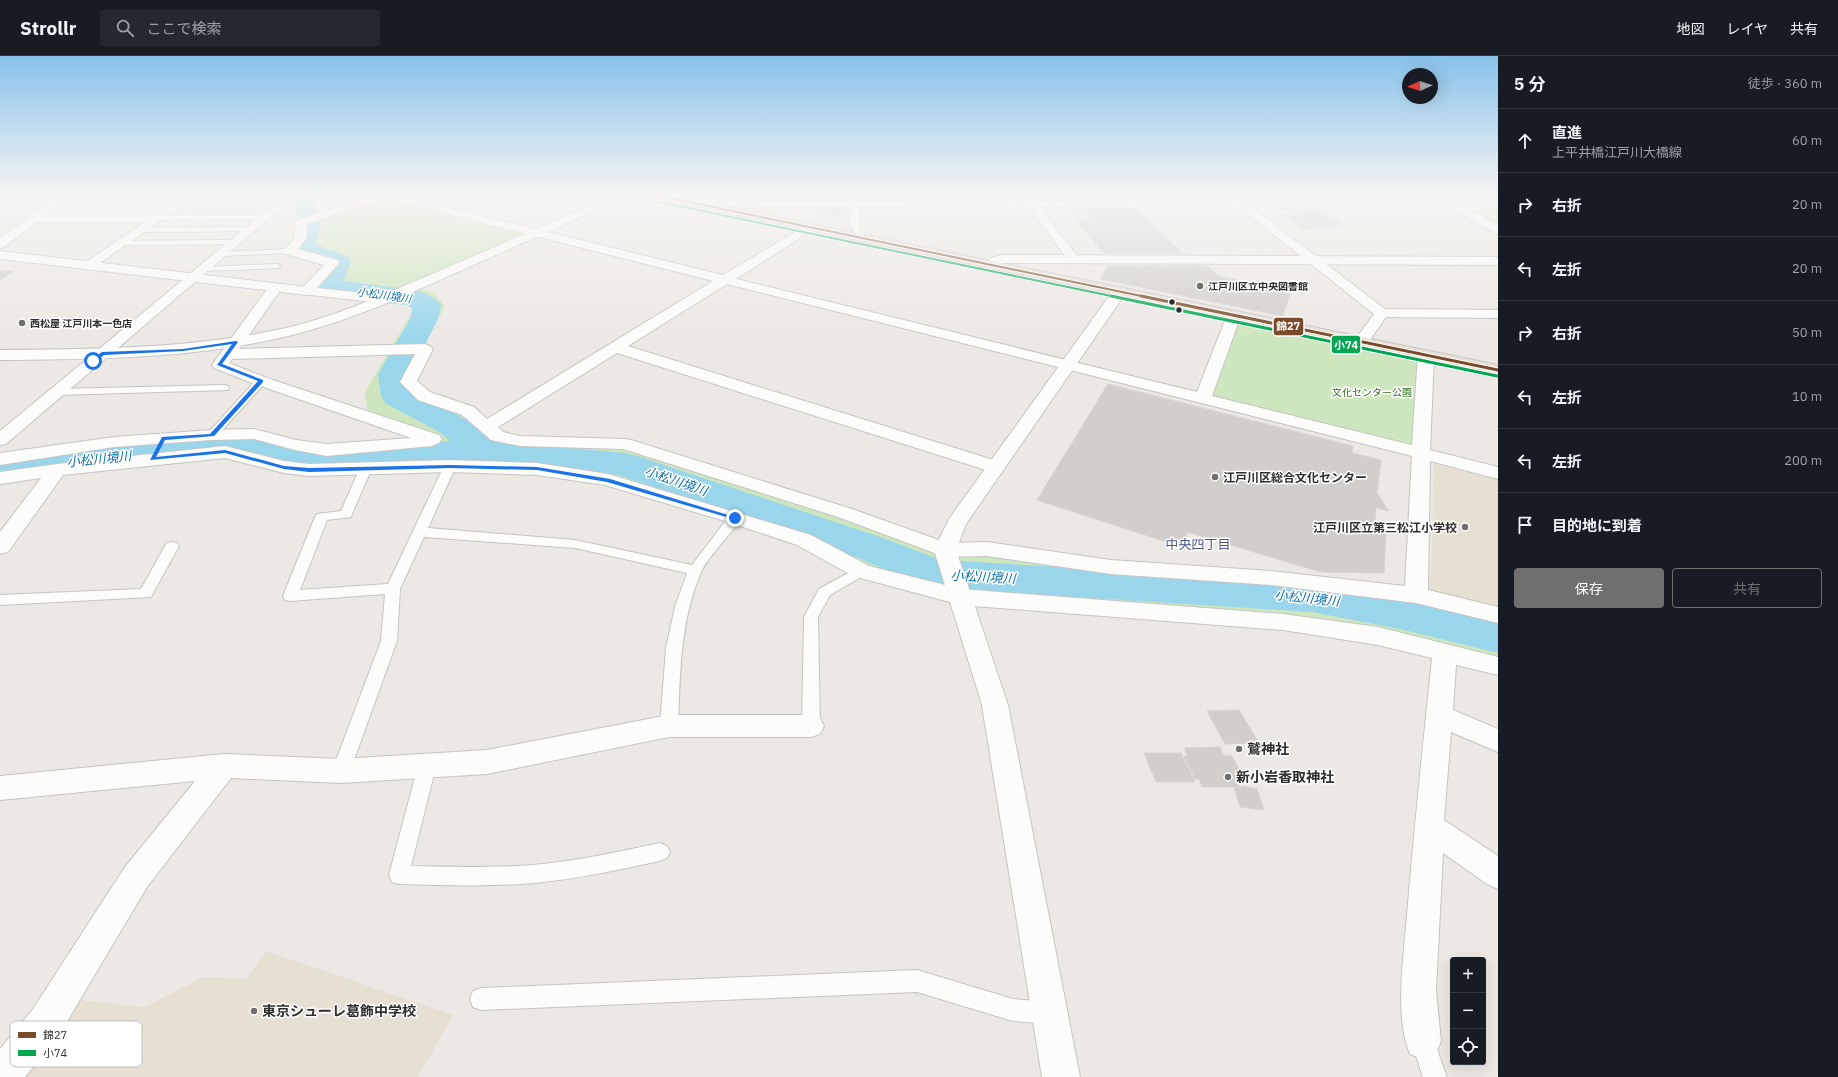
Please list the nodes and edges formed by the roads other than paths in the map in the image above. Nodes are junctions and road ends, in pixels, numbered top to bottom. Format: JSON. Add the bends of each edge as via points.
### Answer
{"nodes":[{"id":1,"x":120,"y":244,"type":"edge"},
{"id":2,"x":234,"y":244,"type":"edge"},
{"id":3,"x":295,"y":244,"type":"edge"},
{"id":4,"x":511,"y":244,"type":"edge"},
{"id":5,"x":579,"y":244,"type":"edge"},
{"id":6,"x":783,"y":244,"type":"edge"},
{"id":7,"x":893,"y":244,"type":"edge"},
{"id":8,"x":1062,"y":244,"type":"edge"},
{"id":9,"x":1293,"y":244,"type":"edge"},
{"id":10,"x":290,"y":251,"type":"junction"},
{"id":11,"x":221,"y":254,"type":"junction"},
{"id":12,"x":0,"y":255,"type":"edge"},
{"id":13,"x":1074,"y":260,"type":"junction"},
{"id":14,"x":1314,"y":260,"type":"junction"},
{"id":15,"x":1498,"y":261,"type":"edge"},
{"id":16,"x":993,"y":264,"type":"junction"},
{"id":17,"x":88,"y":265,"type":"junction"},
{"id":18,"x":276,"y":266,"type":"dead end"},
{"id":19,"x":199,"y":273,"type":"junction"},
{"id":20,"x":724,"y":280,"type":"junction"},
{"id":21,"x":275,"y":288,"type":"junction"},
{"id":22,"x":307,"y":291,"type":"junction"},
{"id":23,"x":1120,"y":291,"type":"junction"},
{"id":24,"x":389,"y":296,"type":"junction"},
{"id":25,"x":1382,"y":313,"type":"junction"},
{"id":26,"x":1498,"y":314,"type":"edge"},
{"id":27,"x":1234,"y":315,"type":"junction"},
{"id":28,"x":1362,"y":341,"type":"junction"},
{"id":29,"x":615,"y":347,"type":"junction"},
{"id":30,"x":232,"y":348,"type":"junction"},
{"id":31,"x":102,"y":354,"type":"junction"},
{"id":32,"x":0,"y":355,"type":"edge"},
{"id":33,"x":1426,"y":355,"type":"junction"},
{"id":34,"x":1068,"y":365,"type":"junction"},
{"id":35,"x":1498,"y":370,"type":"edge"},
{"id":36,"x":261,"y":381,"type":"junction"},
{"id":37,"x":224,"y":388,"type":"dead end"},
{"id":38,"x":57,"y":392,"type":"junction"},
{"id":39,"x":1203,"y":398,"type":"junction"},
{"id":40,"x":486,"y":427,"type":"junction"},
{"id":41,"x":212,"y":435,"type":"junction"},
{"id":42,"x":0,"y":440,"type":"edge"},
{"id":43,"x":158,"y":449,"type":"junction"},
{"id":44,"x":1421,"y":454,"type":"junction"},
{"id":45,"x":0,"y":459,"type":"edge"},
{"id":46,"x":450,"y":466,"type":"junction"},
{"id":47,"x":996,"y":467,"type":"junction"},
{"id":48,"x":366,"y":468,"type":"junction"},
{"id":49,"x":57,"y":470,"type":"junction"},
{"id":50,"x":1498,"y":473,"type":"edge"},
{"id":51,"x":0,"y":478,"type":"edge"},
{"id":52,"x":735,"y":518,"type":"junction"},
{"id":53,"x":420,"y":532,"type":"junction"},
{"id":54,"x":4,"y":538,"type":"edge"},
{"id":55,"x":172,"y":546,"type":"dead end"},
{"id":56,"x":695,"y":570,"type":"junction"},
{"id":57,"x":861,"y":571,"type":"junction"},
{"id":58,"x":952,"y":573,"type":"junction"},
{"id":59,"x":393,"y":589,"type":"junction"},
{"id":60,"x":1416,"y":595,"type":"junction"},
{"id":61,"x":0,"y":600,"type":"edge"},
{"id":62,"x":1498,"y":615,"type":"edge"},
{"id":63,"x":1445,"y":653,"type":"junction"},
{"id":64,"x":1498,"y":666,"type":"edge"},
{"id":65,"x":1439,"y":715,"type":"junction"},
{"id":66,"x":669,"y":726,"type":"junction"},
{"id":67,"x":811,"y":726,"type":"joint"},
{"id":68,"x":1498,"y":741,"type":"edge"},
{"id":69,"x":224,"y":766,"type":"junction"},
{"id":70,"x":427,"y":766,"type":"junction"},
{"id":71,"x":341,"y":771,"type":"junction"},
{"id":72,"x":0,"y":788,"type":"edge"},
{"id":73,"x":1429,"y":826,"type":"junction"},
{"id":74,"x":660,"y":852,"type":"dead end"},
{"id":75,"x":1498,"y":874,"type":"edge"},
{"id":76,"x":481,"y":999,"type":"dead end"},
{"id":77,"x":1049,"y":1013,"type":"junction"},
{"id":78,"x":47,"y":1021,"type":"edge"},
{"id":79,"x":1423,"y":1041,"type":"joint"},
{"id":80,"x":10,"y":1066,"type":"edge"},
{"id":81,"x":1,"y":1077,"type":"edge"},
{"id":82,"x":1061,"y":1077,"type":"edge"},
{"id":83,"x":1435,"y":1077,"type":"edge"}],
"edges":[{"from":1,"to":17,"type":"street"},
{"from":2,"to":11,"type":"street"},
{"from":3,"to":10,"type":"street"},
{"from":4,"to":24,"type":"street"},
{"from":5,"to":20,"type":"street"},
{"from":6,"to":20,"type":"street"},
{"from":7,"to":16,"type":"highway"},
{"from":8,"to":13,"type":"street"},
{"from":9,"to":14,"type":"street"},
{"from":10,"to":11,"type":"lane"},
{"from":10,"to":22,"type":"street","via":[[333,263]]},
{"from":11,"to":19,"type":"street"},
{"from":12,"to":17,"type":"street"},
{"from":13,"to":14,"type":"street"},
{"from":13,"to":16,"type":"street","via":[[1002,259]]},
{"from":14,"to":15,"type":"street"},
{"from":14,"to":25,"type":"street"},
{"from":16,"to":23,"type":"highway"},
{"from":17,"to":19,"type":"street"},
{"from":18,"to":19,"type":"lane"},
{"from":19,"to":21,"type":"street"},
{"from":19,"to":31,"type":"street"},
{"from":20,"to":29,"type":"street"},
{"from":20,"to":34,"type":"street"},
{"from":21,"to":22,"type":"street"},
{"from":21,"to":30,"type":"street"},
{"from":22,"to":24,"type":"street"},
{"from":23,"to":27,"type":"highway"},
{"from":23,"to":34,"type":"street"},
{"from":24,"to":30,"type":"street","via":[[337,318]]},
{"from":25,"to":26,"type":"street"},
{"from":25,"to":28,"type":"street"},
{"from":27,"to":28,"type":"highway"},
{"from":27,"to":39,"type":"street"},
{"from":28,"to":33,"type":"highway"},
{"from":29,"to":40,"type":"street"},
{"from":29,"to":47,"type":"street"},
{"from":30,"to":31,"type":"street"},
{"from":30,"to":36,"type":"street","via":[[220,365]]},
{"from":30,"to":40,"type":"street","via":[[425,349],[408,382],[424,396],[468,411]]},
{"from":31,"to":32,"type":"street"},
{"from":31,"to":38,"type":"street"},
{"from":33,"to":35,"type":"highway"},
{"from":33,"to":44,"type":"street"},
{"from":34,"to":39,"type":"street"},
{"from":34,"to":47,"type":"street"},
{"from":36,"to":41,"type":"lane"},
{"from":36,"to":41,"type":"street","via":[[433,439],[426,442],[327,450],[254,434]]},
{"from":37,"to":38,"type":"lane"},
{"from":38,"to":42,"type":"street"},
{"from":39,"to":44,"type":"street"},
{"from":40,"to":58,"type":"street","via":[[497,436],[520,440],[625,444],[845,512]]},
{"from":41,"to":43,"type":"street"},
{"from":43,"to":45,"type":"street","via":[[80,446]]},
{"from":43,"to":48,"type":"street","via":[[225,452],[284,467],[309,470]]},
{"from":43,"to":49,"type":"street"},
{"from":44,"to":50,"type":"street"},
{"from":44,"to":60,"type":"street"},
{"from":46,"to":48,"type":"street"},
{"from":46,"to":52,"type":"street","via":[[537,469],[608,480]]},
{"from":46,"to":53,"type":"lane"},
{"from":47,"to":58,"type":"street","via":[[956,524]]},
{"from":48,"to":59,"type":"lane","via":[[346,514],[322,517],[290,596]]},
{"from":49,"to":51,"type":"street"},
{"from":49,"to":54,"type":"street"},
{"from":52,"to":56,"type":"lane"},
{"from":52,"to":57,"type":"street","via":[[804,540]]},
{"from":53,"to":56,"type":"lane","via":[[575,544]]},
{"from":53,"to":59,"type":"lane"},
{"from":55,"to":61,"type":"lane","via":[[146,594]]},
{"from":56,"to":66,"type":"lane","via":[[682,607],[674,648]]},
{"from":57,"to":58,"type":"street","via":[[884,578]]},
{"from":57,"to":67,"type":"lane","via":[[824,592],[811,617]]},
{"from":58,"to":60,"type":"street","via":[[987,549],[1111,567],[1271,578]]},
{"from":58,"to":63,"type":"street","via":[[1378,636]]},
{"from":58,"to":77,"type":"street","via":[[995,705]]},
{"from":59,"to":71,"type":"lane","via":[[389,641]]},
{"from":60,"to":62,"type":"street"},
{"from":63,"to":64,"type":"street"},
{"from":63,"to":65,"type":"street"},
{"from":65,"to":68,"type":"street"},
{"from":65,"to":73,"type":"street"},
{"from":66,"to":67,"type":"street"},
{"from":66,"to":70,"type":"street","via":[[487,762]]},
{"from":69,"to":71,"type":"street"},
{"from":69,"to":72,"type":"street"},
{"from":69,"to":78,"type":"street","via":[[136,877]]},
{"from":70,"to":71,"type":"street"},
{"from":70,"to":74,"type":"lane","via":[[399,875],[473,877],[534,874],[609,863]]},
{"from":73,"to":75,"type":"street"},
{"from":73,"to":79,"type":"street","via":[[1419,990]]},
{"from":76,"to":77,"type":"lane","via":[[917,982],[1014,1010]]},
{"from":77,"to":82,"type":"street"},
{"from":79,"to":83,"type":"lane"},
{"from":80,"to":81,"type":"street"}]}
